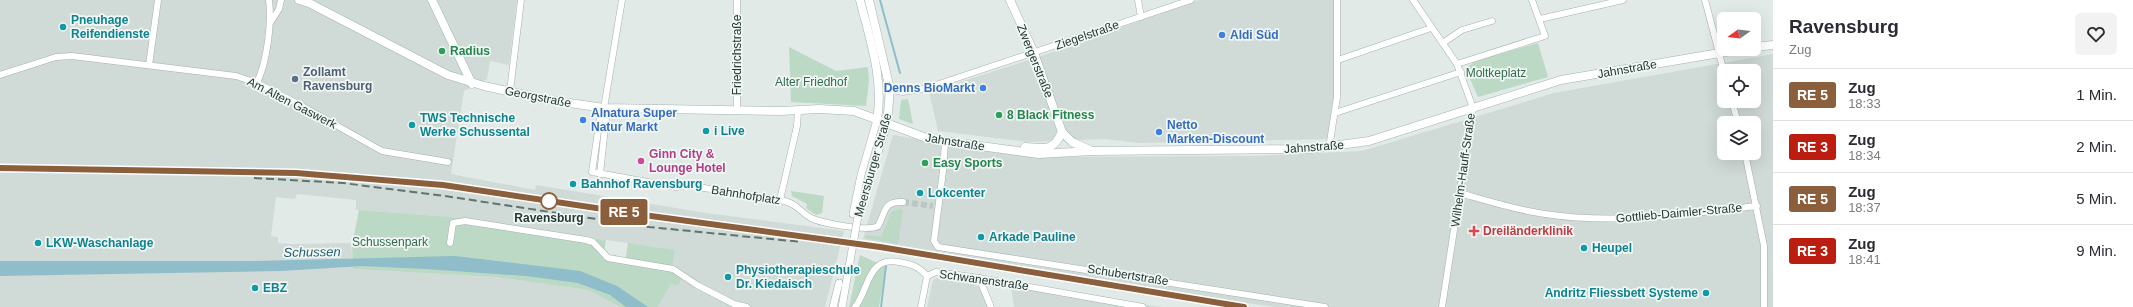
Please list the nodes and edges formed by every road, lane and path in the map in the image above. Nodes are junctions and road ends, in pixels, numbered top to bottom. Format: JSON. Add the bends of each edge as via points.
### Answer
{"nodes":[{"id":1,"x":158,"y":0,"type":"edge"},
{"id":2,"x":269,"y":0,"type":"edge"},
{"id":3,"x":281,"y":0,"type":"edge"},
{"id":4,"x":299,"y":0,"type":"edge"},
{"id":5,"x":432,"y":0,"type":"edge"},
{"id":6,"x":521,"y":0,"type":"edge"},
{"id":7,"x":622,"y":0,"type":"edge"},
{"id":8,"x":737,"y":0,"type":"edge"},
{"id":9,"x":860,"y":0,"type":"edge"},
{"id":10,"x":869,"y":0,"type":"edge"},
{"id":11,"x":1010,"y":0,"type":"edge"},
{"id":12,"x":1138,"y":0,"type":"edge"},
{"id":13,"x":1191,"y":0,"type":"edge"},
{"id":14,"x":1337,"y":0,"type":"edge"},
{"id":15,"x":1413,"y":0,"type":"edge"},
{"id":16,"x":1532,"y":0,"type":"edge"},
{"id":17,"x":1623,"y":0,"type":"edge"},
{"id":18,"x":1705,"y":0,"type":"edge"},
{"id":19,"x":1141,"y":16,"type":"junction"},
{"id":20,"x":1540,"y":19,"type":"junction"},
{"id":21,"x":1492,"y":21,"type":"dead end"},
{"id":22,"x":269,"y":24,"type":"junction"},
{"id":23,"x":1431,"y":28,"type":"junction"},
{"id":24,"x":1443,"y":43,"type":"junction"},
{"id":25,"x":1717,"y":45,"type":"edge"},
{"id":26,"x":1773,"y":45,"type":"edge"},
{"id":27,"x":1761,"y":46,"type":"edge"},
{"id":28,"x":1717,"y":52,"type":"edge"},
{"id":29,"x":1034,"y":53,"type":"junction"},
{"id":30,"x":1338,"y":60,"type":"junction"},
{"id":31,"x":1457,"y":64,"type":"junction"},
{"id":32,"x":149,"y":65,"type":"junction"},
{"id":33,"x":1461,"y":72,"type":"junction"},
{"id":34,"x":0,"y":75,"type":"edge"},
{"id":35,"x":257,"y":83,"type":"junction"},
{"id":36,"x":472,"y":84,"type":"junction"},
{"id":37,"x":890,"y":89,"type":"junction"},
{"id":38,"x":510,"y":91,"type":"junction"},
{"id":39,"x":604,"y":108,"type":"junction"},
{"id":40,"x":1473,"y":108,"type":"junction"},
{"id":41,"x":798,"y":110,"type":"junction"},
{"id":42,"x":737,"y":111,"type":"junction"},
{"id":43,"x":1335,"y":113,"type":"junction"},
{"id":44,"x":877,"y":120,"type":"junction"},
{"id":45,"x":887,"y":124,"type":"junction"},
{"id":46,"x":1062,"y":132,"type":"junction"},
{"id":47,"x":945,"y":142,"type":"junction"},
{"id":48,"x":1329,"y":148,"type":"junction"},
{"id":49,"x":1008,"y":150,"type":"junction"},
{"id":50,"x":1092,"y":151,"type":"junction"},
{"id":51,"x":1747,"y":160,"type":"edge"},
{"id":52,"x":448,"y":162,"type":"dead end"},
{"id":53,"x":600,"y":174,"type":"junction"},
{"id":54,"x":1460,"y":193,"type":"junction"},
{"id":55,"x":780,"y":200,"type":"junction"},
{"id":56,"x":903,"y":202,"type":"tunnel mouth"},
{"id":57,"x":1757,"y":206,"type":"junction"},
{"id":58,"x":855,"y":215,"type":"junction"},
{"id":59,"x":450,"y":243,"type":"dead end"},
{"id":60,"x":927,"y":276,"type":"junction"},
{"id":61,"x":979,"y":278,"type":"junction"},
{"id":62,"x":842,"y":284,"type":"junction"},
{"id":63,"x":747,"y":307,"type":"edge"},
{"id":64,"x":833,"y":307,"type":"edge"},
{"id":65,"x":842,"y":307,"type":"edge"},
{"id":66,"x":855,"y":307,"type":"edge"},
{"id":67,"x":921,"y":307,"type":"edge"},
{"id":68,"x":991,"y":307,"type":"edge"},
{"id":69,"x":1143,"y":307,"type":"edge"},
{"id":70,"x":1325,"y":307,"type":"edge"},
{"id":71,"x":1442,"y":307,"type":"edge"},
{"id":72,"x":1764,"y":307,"type":"edge"}],
"edges":[{"from":1,"to":32,"type":"street"},
{"from":2,"to":22,"type":"street"},
{"from":3,"to":22,"type":"street","via":[[279,9]]},
{"from":4,"to":36,"type":"main road","name":"Georgstraße","via":[[448,75]]},
{"from":5,"to":36,"type":"main road"},
{"from":6,"to":38,"type":"street"},
{"from":7,"to":39,"type":"street"},
{"from":8,"to":42,"type":"street","name":"Friedrichstraße"},
{"from":9,"to":44,"type":"main road","name":"Meersburger Straße","via":[[879,80],[880,103]]},
{"from":10,"to":37,"type":"main road","name":"Meersburger Straße"},
{"from":11,"to":29,"type":"main road","name":"Zwergerstraße"},
{"from":12,"to":19,"type":"street"},
{"from":13,"to":19,"type":"street","name":"Ziegelstraße"},
{"from":14,"to":30,"type":"street"},
{"from":15,"to":23,"type":"street","name":"Wilhelm-Hauff-Straße"},
{"from":16,"to":20,"type":"street"},
{"from":17,"to":20,"type":"street"},
{"from":18,"to":25,"type":"street"},
{"from":19,"to":29,"type":"street","name":"Ziegelstraße"},
{"from":20,"to":31,"type":"street","via":[[1545,36]]},
{"from":21,"to":24,"type":"street","via":[[1462,30]]},
{"from":22,"to":35,"type":"street","via":[[262,72]]},
{"from":23,"to":24,"type":"street","name":"Wilhelm-Hauff-Straße"},
{"from":23,"to":30,"type":"street"},
{"from":24,"to":31,"type":"street","name":"Wilhelm-Hauff-Straße"},
{"from":26,"to":27,"type":"main road"},
{"from":28,"to":40,"type":"main road","name":"Jahnstraße","via":[[1561,80]]},
{"from":29,"to":37,"type":"street","name":"Ziegelstraße","via":[[921,88],[903,92]]},
{"from":29,"to":46,"type":"main road","name":"Zwergerstraße"},
{"from":30,"to":43,"type":"street"},
{"from":31,"to":33,"type":"street","name":"Wilhelm-Hauff-Straße"},
{"from":32,"to":34,"type":"street","name":"Am Alten Gaswerk","via":[[72,56],[56,57]]},
{"from":32,"to":35,"type":"street","name":"Am Alten Gaswerk","via":[[236,76]]},
{"from":33,"to":40,"type":"street","name":"Wilhelm-Hauff-Straße"},
{"from":33,"to":43,"type":"street"},
{"from":35,"to":52,"type":"street","name":"Am Alten Gaswerk","via":[[382,151]]},
{"from":36,"to":38,"type":"main road","name":"Georgstraße"},
{"from":37,"to":45,"type":"main road","name":"Meersburger Straße"},
{"from":38,"to":39,"type":"main road","name":"Georgstraße"},
{"from":39,"to":42,"type":"main road","name":"Georgstraße"},
{"from":39,"to":53,"type":"street","via":[[606,118]]},
{"from":39,"to":53,"type":"street","name":"Bahnhofplatz","via":[[600,118],[592,172]]},
{"from":40,"to":48,"type":"main road","name":"Jahnstraße","via":[[1369,141]]},
{"from":40,"to":54,"type":"street","name":"Wilhelm-Hauff-Straße"},
{"from":41,"to":42,"type":"main road","name":"Georgstraße"},
{"from":41,"to":44,"type":"main road","name":"Georgstraße","via":[[854,111]]},
{"from":41,"to":55,"type":"street","via":[[797,126]]},
{"from":43,"to":48,"type":"street"},
{"from":44,"to":45,"type":"main road","name":"Jahnstraße"},
{"from":44,"to":58,"type":"street","name":"Meersburger Straße","via":[[861,175]]},
{"from":45,"to":47,"type":"main road","name":"Jahnstraße"},
{"from":45,"to":58,"type":"street","name":"Meersburger Straße"},
{"from":46,"to":49,"type":"main road","via":[[1057,143],[1050,147]]},
{"from":46,"to":50,"type":"main road","via":[[1072,142]]},
{"from":47,"to":49,"type":"main road","name":"Jahnstraße"},
{"from":47,"to":70,"type":"street","name":"Schubertstraße","via":[[936,207],[934,241],[938,246]]},
{"from":48,"to":50,"type":"main road","name":"Jahnstraße"},
{"from":49,"to":50,"type":"main road","name":"Jahnstraße","via":[[1055,154]]},
{"from":51,"to":57,"type":"street"},
{"from":53,"to":55,"type":"street","name":"Bahnhofplatz","via":[[676,187],[685,185]]},
{"from":54,"to":57,"type":"street","name":"Gottlieb-Daimler-Straße","via":[[1544,214],[1593,219],[1661,217]]},
{"from":54,"to":71,"type":"street","name":"Wilhelm-Hauff-Straße"},
{"from":55,"to":56,"type":"street","name":"Bahnhofplatz","via":[[795,204],[816,220],[873,229],[878,226],[887,206],[894,202]]},
{"from":57,"to":72,"type":"street","via":[[1764,246]]},
{"from":58,"to":62,"type":"street","name":"Meersburger Straße","bridge":true},
{"from":59,"to":63,"type":"street","via":[[452,223],[465,221],[586,240],[593,242],[608,258],[673,269],[734,304]]},
{"from":60,"to":61,"type":"street","name":"Schwanenstraße","via":[[936,272]]},
{"from":60,"to":66,"type":"street","name":"Schwanenstraße","via":[[914,264],[887,262],[877,267],[868,278]]},
{"from":60,"to":67,"type":"street"},
{"from":61,"to":68,"type":"street"},
{"from":61,"to":69,"type":"street","name":"Schwanenstraße"},
{"from":62,"to":64,"type":"street","name":"Meersburger Straße"},
{"from":62,"to":65,"type":"street","name":"Meersburger Straße"}]}
